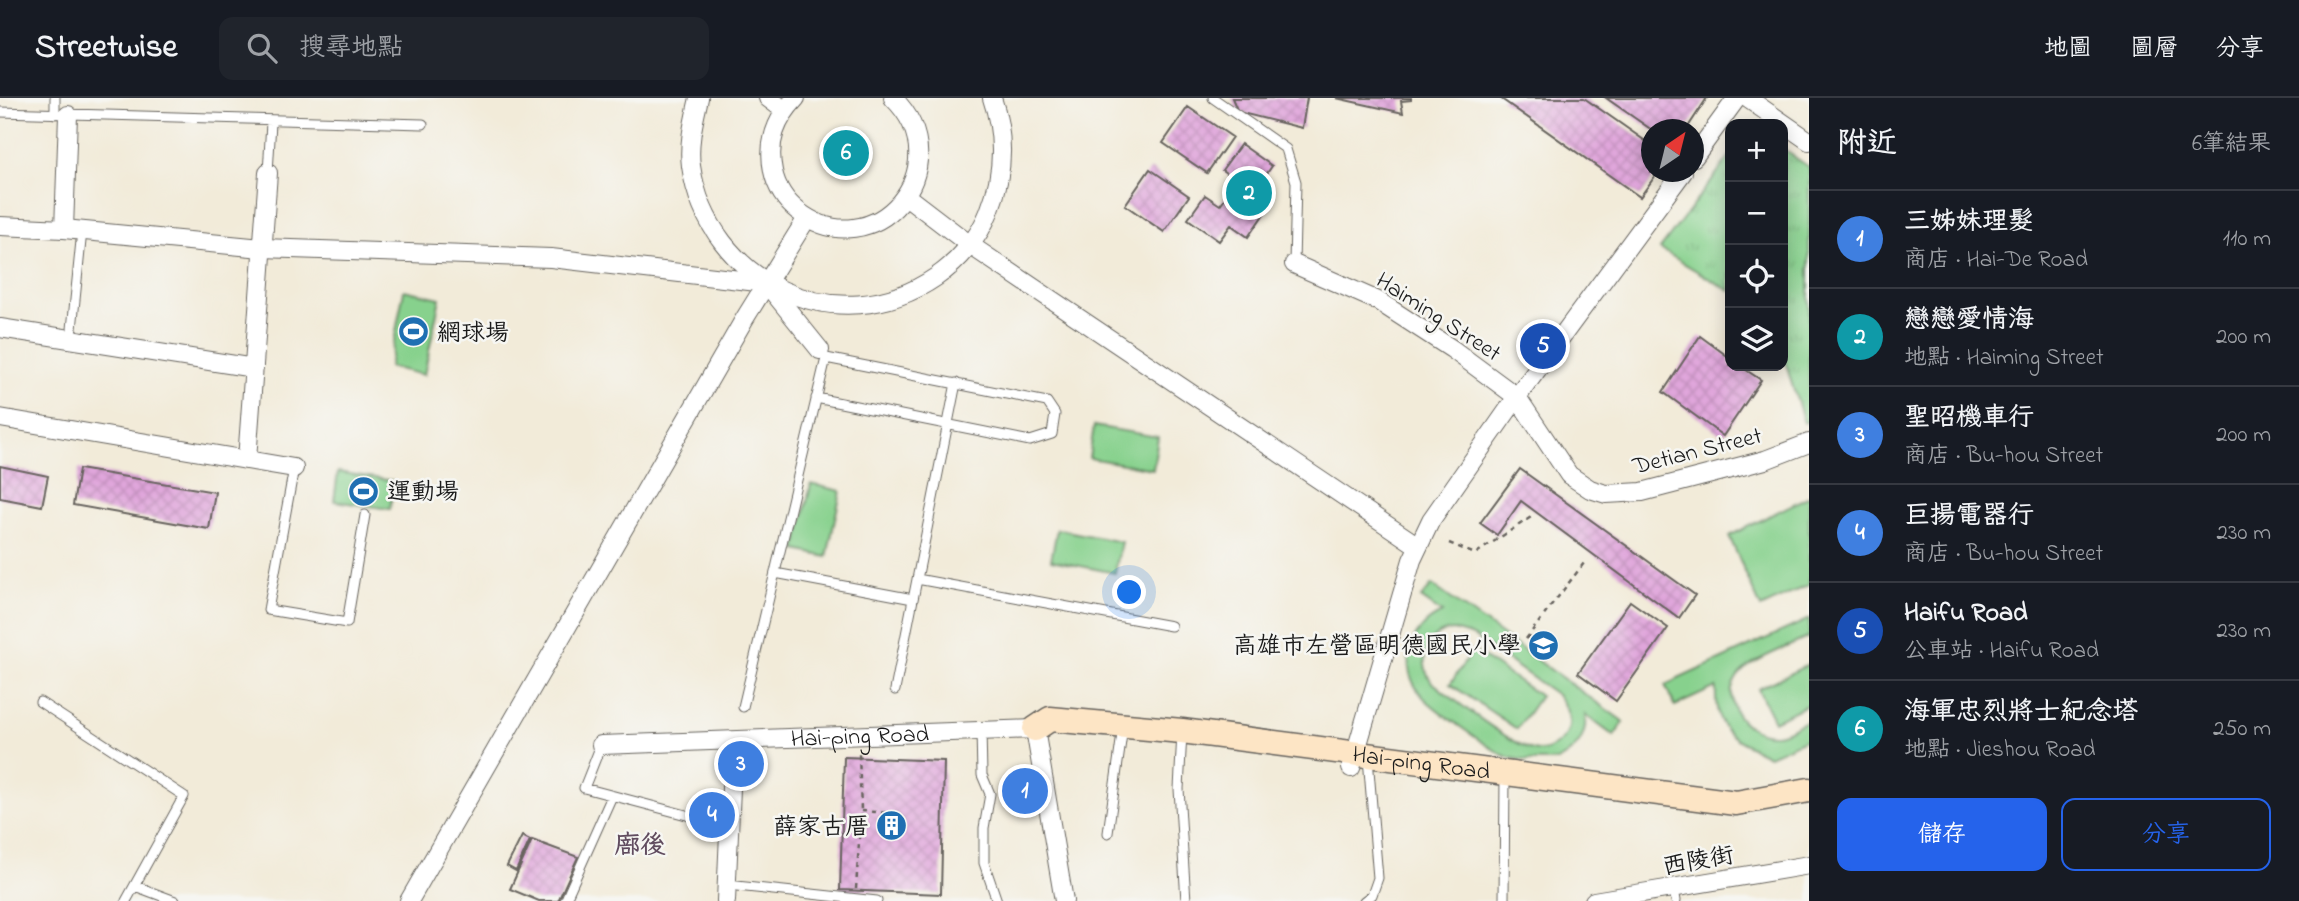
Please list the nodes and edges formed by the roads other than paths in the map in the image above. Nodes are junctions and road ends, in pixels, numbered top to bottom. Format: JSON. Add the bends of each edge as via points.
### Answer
{"nodes":[{"id":1,"x":55,"y":98,"type":"edge"},
{"id":2,"x":699,"y":98,"type":"edge"},
{"id":3,"x":768,"y":98,"type":"edge"},
{"id":4,"x":893,"y":98,"type":"edge"},
{"id":5,"x":992,"y":98,"type":"edge"},
{"id":6,"x":1213,"y":98,"type":"edge"},
{"id":7,"x":1737,"y":98,"type":"edge"},
{"id":8,"x":1747,"y":98,"type":"edge"},
{"id":9,"x":790,"y":104,"type":"edge"},
{"id":10,"x":0,"y":112,"type":"edge"},
{"id":11,"x":61,"y":114,"type":"junction"},
{"id":12,"x":271,"y":122,"type":"junction"},
{"id":13,"x":423,"y":124,"type":"dead end"},
{"id":14,"x":1809,"y":141,"type":"edge"},
{"id":15,"x":1704,"y":142,"type":"edge"},
{"id":16,"x":268,"y":173,"type":"joint"},
{"id":17,"x":1676,"y":182,"type":"edge"},
{"id":18,"x":906,"y":196,"type":"junction"},
{"id":19,"x":807,"y":218,"type":"junction"},
{"id":20,"x":0,"y":226,"type":"edge"},
{"id":21,"x":74,"y":230,"type":"junction"},
{"id":22,"x":970,"y":245,"type":"junction"},
{"id":23,"x":262,"y":248,"type":"junction"},
{"id":24,"x":1294,"y":264,"type":"joint"},
{"id":25,"x":766,"y":283,"type":"junction"},
{"id":26,"x":0,"y":328,"type":"edge"},
{"id":27,"x":71,"y":339,"type":"junction"},
{"id":28,"x":823,"y":354,"type":"junction"},
{"id":29,"x":254,"y":368,"type":"junction"},
{"id":30,"x":956,"y":383,"type":"junction"},
{"id":31,"x":1517,"y":397,"type":"junction"},
{"id":32,"x":817,"y":398,"type":"junction"},
{"id":33,"x":0,"y":418,"type":"edge"},
{"id":34,"x":948,"y":424,"type":"junction"},
{"id":35,"x":1809,"y":443,"type":"edge"},
{"id":36,"x":247,"y":460,"type":"junction"},
{"id":37,"x":294,"y":468,"type":"joint"},
{"id":38,"x":365,"y":515,"type":"dead end"},
{"id":39,"x":1418,"y":547,"type":"junction"},
{"id":40,"x":775,"y":573,"type":"junction"},
{"id":41,"x":917,"y":579,"type":"junction"},
{"id":42,"x":913,"y":599,"type":"junction"},
{"id":43,"x":1171,"y":626,"type":"dead end"},
{"id":44,"x":895,"y":690,"type":"dead end"},
{"id":45,"x":40,"y":702,"type":"dead end"},
{"id":46,"x":743,"y":707,"type":"dead end"},
{"id":47,"x":1035,"y":729,"type":"junction"},
{"id":48,"x":981,"y":730,"type":"junction"},
{"id":49,"x":1123,"y":732,"type":"junction"},
{"id":50,"x":1182,"y":738,"type":"junction"},
{"id":51,"x":733,"y":743,"type":"junction"},
{"id":52,"x":601,"y":745,"type":"joint"},
{"id":53,"x":1360,"y":762,"type":"junction"},
{"id":54,"x":1505,"y":783,"type":"junction"},
{"id":55,"x":1809,"y":790,"type":"edge"},
{"id":56,"x":612,"y":796,"type":"junction"},
{"id":57,"x":1809,"y":804,"type":"edge"},
{"id":58,"x":1713,"y":807,"type":"junction"},
{"id":59,"x":728,"y":826,"type":"junction"},
{"id":60,"x":1108,"y":833,"type":"dead end"},
{"id":61,"x":1808,"y":868,"type":"edge"},
{"id":62,"x":135,"y":886,"type":"junction"},
{"id":63,"x":726,"y":893,"type":"edge"},
{"id":64,"x":1675,"y":895,"type":"edge"},
{"id":65,"x":856,"y":900,"type":"edge"},
{"id":66,"x":126,"y":901,"type":"edge"},
{"id":67,"x":175,"y":901,"type":"edge"},
{"id":68,"x":409,"y":901,"type":"edge"},
{"id":69,"x":565,"y":901,"type":"edge"},
{"id":70,"x":877,"y":901,"type":"edge"},
{"id":71,"x":997,"y":901,"type":"edge"},
{"id":72,"x":1064,"y":901,"type":"edge"},
{"id":73,"x":1186,"y":901,"type":"edge"},
{"id":74,"x":1364,"y":901,"type":"edge"},
{"id":75,"x":1504,"y":901,"type":"edge"},
{"id":76,"x":1594,"y":901,"type":"edge"}],
"edges":[{"from":1,"to":11,"type":"lane"},
{"from":2,"to":25,"type":"street","via":[[691,164],[699,200],[715,233],[737,261]]},
{"from":3,"to":9,"type":"street"},
{"from":4,"to":18,"type":"street","via":[[915,130],[920,153]]},
{"from":5,"to":22,"type":"street","via":[[1002,142],[1001,169],[985,222]]},
{"from":6,"to":24,"type":"lane","via":[[1286,149],[1296,182]]},
{"from":7,"to":15,"type":"street"},
{"from":8,"to":14,"type":"street"},
{"from":9,"to":19,"type":"street","via":[[774,134],[771,160],[782,194]]},
{"from":10,"to":11,"type":"lane"},
{"from":11,"to":12,"type":"lane"},
{"from":11,"to":21,"type":"street"},
{"from":12,"to":13,"type":"lane"},
{"from":12,"to":16,"type":"lane"},
{"from":16,"to":23,"type":"street"},
{"from":17,"to":31,"type":"street"},
{"from":18,"to":19,"type":"street","via":[[891,213],[850,228],[828,227]]},
{"from":18,"to":22,"type":"street"},
{"from":19,"to":25,"type":"street"},
{"from":20,"to":21,"type":"street"},
{"from":21,"to":23,"type":"street"},
{"from":21,"to":27,"type":"lane"},
{"from":22,"to":25,"type":"street","via":[[922,287],[860,305],[796,297]]},
{"from":22,"to":39,"type":"street"},
{"from":23,"to":25,"type":"street","via":[[551,258]]},
{"from":23,"to":29,"type":"street"},
{"from":24,"to":31,"type":"street","name":"Haiming Street","via":[[1378,301]]},
{"from":25,"to":28,"type":"street"},
{"from":25,"to":68,"type":"street"},
{"from":26,"to":27,"type":"street"},
{"from":27,"to":29,"type":"street"},
{"from":28,"to":30,"type":"lane"},
{"from":28,"to":32,"type":"lane"},
{"from":29,"to":36,"type":"street"},
{"from":30,"to":34,"type":"lane"},
{"from":30,"to":34,"type":"lane","via":[[1046,402],[1055,414],[1052,434],[1030,442]]},
{"from":31,"to":35,"type":"street","name":"Detian Street","via":[[1569,475],[1606,494],[1642,492],[1765,460]]},
{"from":31,"to":39,"type":"street","via":[[1431,520]]},
{"from":32,"to":34,"type":"lane"},
{"from":32,"to":40,"type":"lane"},
{"from":33,"to":36,"type":"street"},
{"from":34,"to":41,"type":"lane"},
{"from":36,"to":37,"type":"street"},
{"from":37,"to":38,"type":"lane","via":[[268,610],[347,623]]},
{"from":39,"to":53,"type":"street"},
{"from":40,"to":42,"type":"lane"},
{"from":40,"to":46,"type":"lane"},
{"from":41,"to":42,"type":"lane"},
{"from":41,"to":43,"type":"lane"},
{"from":42,"to":44,"type":"lane"},
{"from":45,"to":62,"type":"lane","via":[[184,796]]},
{"from":47,"to":48,"type":"street","name":"Hai-ping Road"},
{"from":47,"to":49,"type":"street","name":"Hai-ping Road","via":[[1050,719]]},
{"from":47,"to":72,"type":"street"},
{"from":48,"to":51,"type":"street","name":"Hai-ping Road"},
{"from":48,"to":71,"type":"lane","via":[[982,775],[990,794],[984,863]]},
{"from":49,"to":50,"type":"street","name":"Hai-ping Road"},
{"from":49,"to":60,"type":"lane"},
{"from":50,"to":53,"type":"street","name":"Hai-ping Road"},
{"from":50,"to":73,"type":"lane","via":[[1179,789]]},
{"from":51,"to":52,"type":"street","name":"Hai-ping Road"},
{"from":51,"to":59,"type":"street"},
{"from":52,"to":56,"type":"lane","via":[[584,788]]},
{"from":53,"to":54,"type":"street","name":"Hai-ping Road"},
{"from":53,"to":74,"type":"lane","via":[[1378,878],[1372,895]]},
{"from":54,"to":58,"type":"street","name":"Hai-ping Road"},
{"from":54,"to":75,"type":"lane"},
{"from":55,"to":58,"type":"street","name":"Hai-ping Road"},
{"from":56,"to":59,"type":"lane"},
{"from":56,"to":69,"type":"lane"},
{"from":57,"to":58,"type":"street","name":"Hai-ping Road","via":[[1735,816]]},
{"from":59,"to":63,"type":"street"},
{"from":61,"to":64,"type":"street","name":"西陵街"},
{"from":62,"to":66,"type":"lane"},
{"from":62,"to":67,"type":"lane"},
{"from":63,"to":65,"type":"lane"},
{"from":64,"to":76,"type":"street","name":"西陵街"},
{"from":65,"to":70,"type":"lane"}]}
